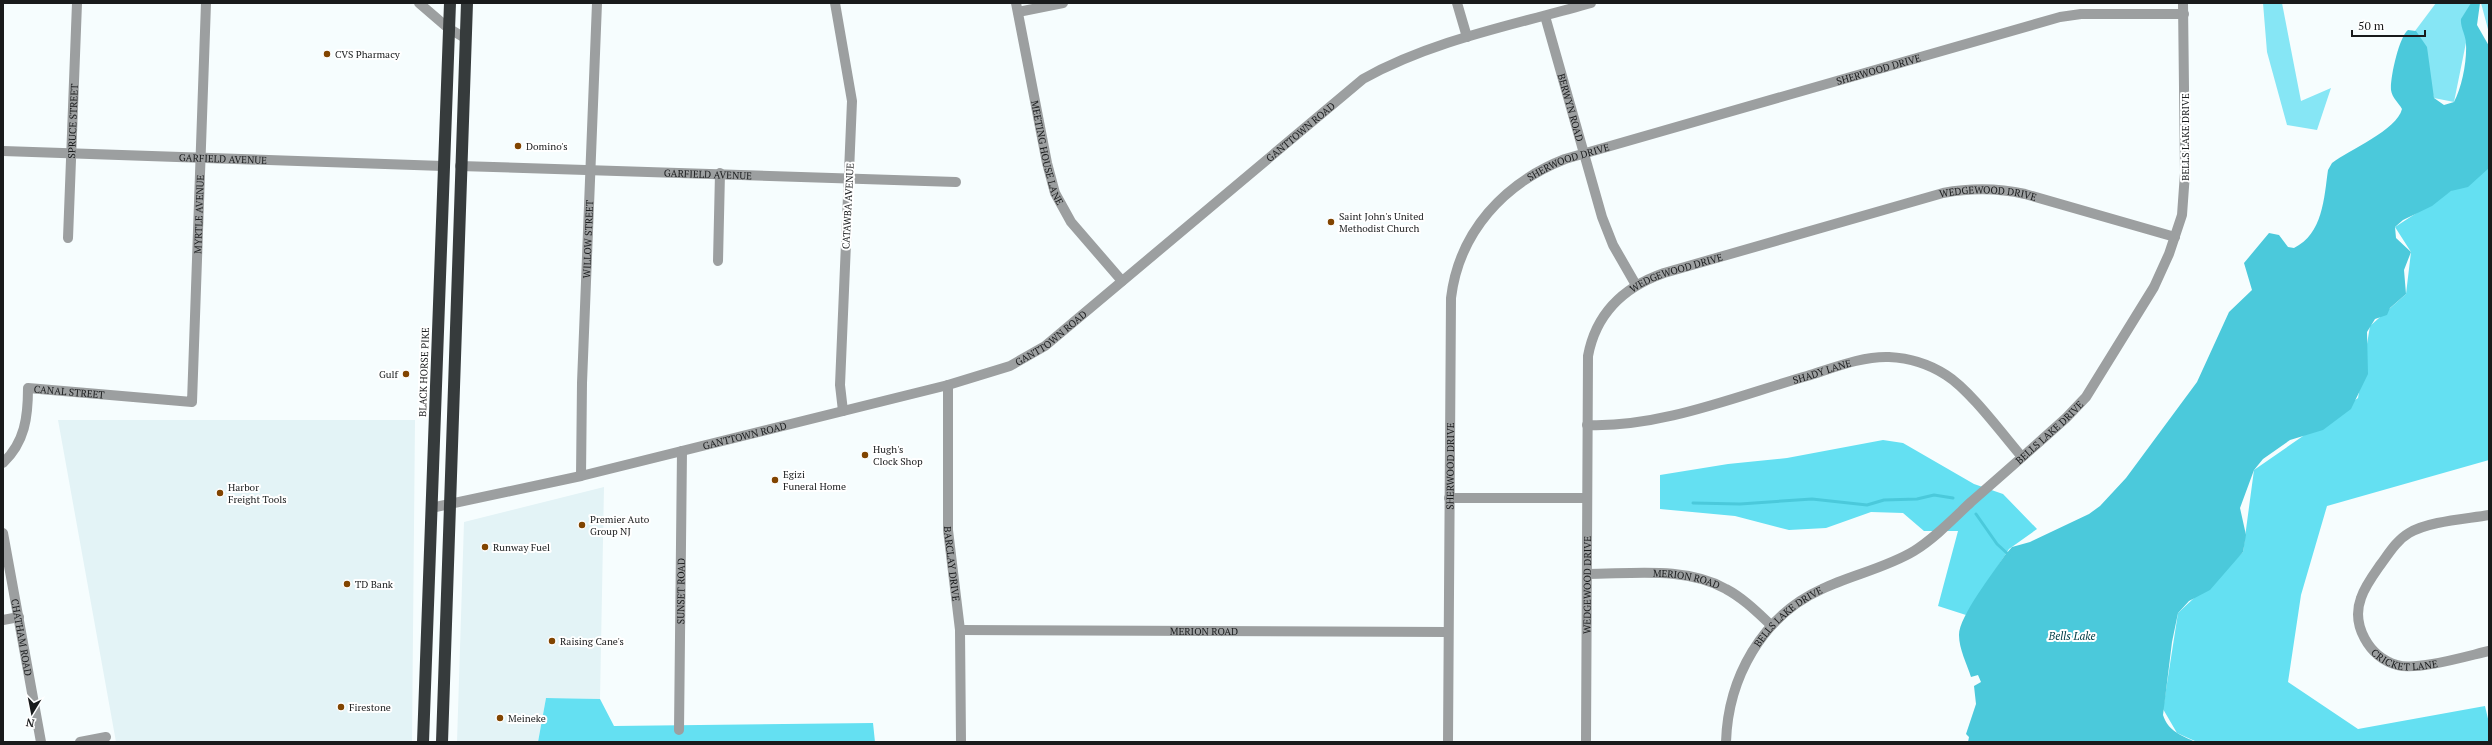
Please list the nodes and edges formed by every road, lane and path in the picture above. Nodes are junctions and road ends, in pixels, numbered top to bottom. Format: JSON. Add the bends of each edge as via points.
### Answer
{"nodes":[{"id":1,"x":77,"y":3,"type":"edge"},
{"id":2,"x":206,"y":3,"type":"edge"},
{"id":3,"x":419,"y":3,"type":"edge"},
{"id":4,"x":450,"y":3,"type":"edge"},
{"id":5,"x":467,"y":3,"type":"edge"},
{"id":6,"x":597,"y":3,"type":"edge"},
{"id":7,"x":835,"y":3,"type":"edge"},
{"id":8,"x":1063,"y":3,"type":"edge"},
{"id":9,"x":1457,"y":3,"type":"edge"},
{"id":10,"x":1591,"y":3,"type":"edge"},
{"id":11,"x":2183,"y":3,"type":"edge"},
{"id":12,"x":1017,"y":7,"type":"edge"},
{"id":13,"x":2184,"y":14,"type":"junction"},
{"id":14,"x":1545,"y":16,"type":"junction"},
{"id":15,"x":448,"y":28,"type":"junction"},
{"id":16,"x":1467,"y":37,"type":"junction"},
{"id":17,"x":466,"y":38,"type":"junction"},
{"id":18,"x":3,"y":151,"type":"edge"},
{"id":19,"x":70,"y":153,"type":"junction"},
{"id":20,"x":1584,"y":153,"type":"junction"},
{"id":21,"x":200,"y":159,"type":"junction"},
{"id":22,"x":443,"y":166,"type":"junction"},
{"id":23,"x":460,"y":166,"type":"junction"},
{"id":24,"x":590,"y":171,"type":"junction"},
{"id":25,"x":720,"y":173,"type":"junction"},
{"id":26,"x":849,"y":178,"type":"junction"},
{"id":27,"x":956,"y":182,"type":"dead end"},
{"id":28,"x":2175,"y":237,"type":"junction"},
{"id":29,"x":68,"y":238,"type":"dead end"},
{"id":30,"x":718,"y":261,"type":"dead end"},
{"id":31,"x":1122,"y":281,"type":"junction"},
{"id":32,"x":1636,"y":285,"type":"junction"},
{"id":33,"x":948,"y":385,"type":"junction"},
{"id":34,"x":192,"y":402,"type":"joint"},
{"id":35,"x":843,"y":411,"type":"junction"},
{"id":36,"x":1586,"y":425,"type":"junction"},
{"id":37,"x":682,"y":451,"type":"junction"},
{"id":38,"x":2022,"y":457,"type":"junction"},
{"id":39,"x":3,"y":463,"type":"edge"},
{"id":40,"x":581,"y":476,"type":"junction"},
{"id":41,"x":1449,"y":498,"type":"junction"},
{"id":42,"x":1586,"y":498,"type":"junction"},
{"id":43,"x":449,"y":504,"type":"junction"},
{"id":44,"x":431,"y":508,"type":"junction"},
{"id":45,"x":2489,"y":515,"type":"edge"},
{"id":46,"x":3,"y":533,"type":"edge"},
{"id":47,"x":1586,"y":574,"type":"junction"},
{"id":48,"x":19,"y":617,"type":"junction"},
{"id":49,"x":3,"y":620,"type":"edge"},
{"id":50,"x":1772,"y":625,"type":"junction"},
{"id":51,"x":960,"y":630,"type":"junction"},
{"id":52,"x":1448,"y":632,"type":"junction"},
{"id":53,"x":2489,"y":651,"type":"edge"},
{"id":54,"x":679,"y":730,"type":"dead end"},
{"id":55,"x":106,"y":737,"type":"dead end"},
{"id":56,"x":41,"y":742,"type":"edge"},
{"id":57,"x":80,"y":742,"type":"edge"},
{"id":58,"x":423,"y":742,"type":"edge"},
{"id":59,"x":442,"y":742,"type":"edge"},
{"id":60,"x":960,"y":742,"type":"edge"},
{"id":61,"x":1448,"y":742,"type":"edge"},
{"id":62,"x":1586,"y":742,"type":"edge"},
{"id":63,"x":1726,"y":742,"type":"edge"}],
"edges":[{"from":1,"to":19,"type":"street","name":"SPRUCE STREET"},
{"from":2,"to":21,"type":"street","name":"MYRTLE AVENUE"},
{"from":3,"to":15,"type":"street"},
{"from":4,"to":15,"type":"highway","name":"BLACK HORSE PIKE"},
{"from":5,"to":17,"type":"highway"},
{"from":6,"to":24,"type":"street","name":"WILLOW STREET"},
{"from":7,"to":26,"type":"street","name":"CATAWBA AVENUE","via":[[851,87]]},
{"from":8,"to":12,"type":"street"},
{"from":9,"to":16,"type":"street"},
{"from":10,"to":14,"type":"street","name":"GANTTOWN ROAD"},
{"from":11,"to":13,"type":"street","name":"BELLS LAKE DRIVE"},
{"from":12,"to":31,"type":"street","name":"MEETING HOUSE LANE","via":[[1055,193],[1071,222]]},
{"from":13,"to":20,"type":"street","name":"SHERWOOD DRIVE","via":[[2068,15]]},
{"from":13,"to":28,"type":"street","name":"BELLS LAKE DRIVE","via":[[2185,187],[2182,215]]},
{"from":14,"to":16,"type":"street","name":"GANTTOWN ROAD"},
{"from":14,"to":20,"type":"street","name":"BERWYN ROAD"},
{"from":15,"to":17,"type":"street"},
{"from":15,"to":22,"type":"highway","name":"BLACK HORSE PIKE"},
{"from":16,"to":31,"type":"street","name":"GANTTOWN ROAD","via":[[1412,56],[1363,79]]},
{"from":17,"to":23,"type":"highway"},
{"from":18,"to":19,"type":"street","name":"GARFIELD AVENUE"},
{"from":19,"to":21,"type":"street","name":"GARFIELD AVENUE"},
{"from":19,"to":29,"type":"street","name":"SPRUCE STREET"},
{"from":20,"to":32,"type":"street","name":"BERWYN ROAD","via":[[1609,235]]},
{"from":20,"to":41,"type":"street","name":"SHERWOOD DRIVE","via":[[1547,166],[1508,192],[1476,227],[1462,255],[1452,283],[1450,311]]},
{"from":21,"to":22,"type":"street","name":"GARFIELD AVENUE"},
{"from":21,"to":34,"type":"street","name":"MYRTLE AVENUE"},
{"from":22,"to":44,"type":"highway","name":"BLACK HORSE PIKE"},
{"from":23,"to":24,"type":"street","name":"GARFIELD AVENUE"},
{"from":23,"to":43,"type":"highway"},
{"from":24,"to":25,"type":"street","name":"GARFIELD AVENUE"},
{"from":24,"to":40,"type":"street","name":"WILLOW STREET"},
{"from":25,"to":26,"type":"street","name":"GARFIELD AVENUE"},
{"from":25,"to":30,"type":"street"},
{"from":26,"to":27,"type":"street","name":"GARFIELD AVENUE"},
{"from":26,"to":35,"type":"street","name":"CATAWBA AVENUE","via":[[840,385]]},
{"from":28,"to":32,"type":"street","name":"WEDGEWOOD DRIVE","via":[[2025,194],[2000,190],[1963,190],[1944,193],[1679,269]]},
{"from":28,"to":38,"type":"street","name":"BELLS LAKE DRIVE","via":[[2154,287],[2086,396],[2066,418]]},
{"from":31,"to":33,"type":"street","name":"GANTTOWN ROAD","via":[[1046,346],[1029,357],[1010,366]]},
{"from":32,"to":36,"type":"street","name":"WEDGEWOOD DRIVE","via":[[1609,308],[1592,337]]},
{"from":33,"to":35,"type":"street","name":"GANTTOWN ROAD"},
{"from":33,"to":51,"type":"street","name":"BARCLAY DRIVE","via":[[948,535]]},
{"from":34,"to":39,"type":"street","name":"CANAL STREET","via":[[28,388],[27,424],[16,447]]},
{"from":35,"to":37,"type":"street","name":"GANTTOWN ROAD"},
{"from":36,"to":38,"type":"street","name":"SHADY LANE","via":[[1613,426],[1672,415],[1849,363],[1888,357],[1913,360],[1948,376]]},
{"from":36,"to":42,"type":"street","name":"WEDGEWOOD DRIVE"},
{"from":37,"to":40,"type":"street","name":"GANTTOWN ROAD"},
{"from":37,"to":54,"type":"street","name":"SUNSET ROAD"},
{"from":38,"to":50,"type":"street","name":"BELLS LAKE DRIVE","via":[[1914,551],[1813,593]]},
{"from":40,"to":43,"type":"street","name":"GANTTOWN ROAD"},
{"from":41,"to":42,"type":"street"},
{"from":41,"to":52,"type":"street","name":"SHERWOOD DRIVE"},
{"from":42,"to":47,"type":"street","name":"WEDGEWOOD DRIVE"},
{"from":43,"to":44,"type":"street","name":"GANTTOWN ROAD"},
{"from":43,"to":59,"type":"highway"},
{"from":44,"to":58,"type":"highway","name":"BLACK HORSE PIKE"},
{"from":45,"to":53,"type":"street","name":"CRICKET LANE","via":[[2418,529],[2405,536],[2391,551],[2363,592],[2358,617],[2368,645],[2381,657],[2396,664],[2418,665]]},
{"from":46,"to":48,"type":"street","name":"CHATHAM ROAD"},
{"from":47,"to":50,"type":"street","name":"MERION ROAD","via":[[1673,574],[1702,579],[1734,594]]},
{"from":47,"to":62,"type":"street","name":"WEDGEWOOD DRIVE"},
{"from":48,"to":49,"type":"street"},
{"from":48,"to":56,"type":"street","name":"CHATHAM ROAD"},
{"from":50,"to":63,"type":"street","name":"BELLS LAKE DRIVE","via":[[1740,674],[1728,714]]},
{"from":51,"to":52,"type":"street","name":"MERION ROAD"},
{"from":51,"to":60,"type":"street","name":"BARCLAY DRIVE"},
{"from":52,"to":61,"type":"street","name":"SHERWOOD DRIVE"},
{"from":55,"to":57,"type":"street"}]}
